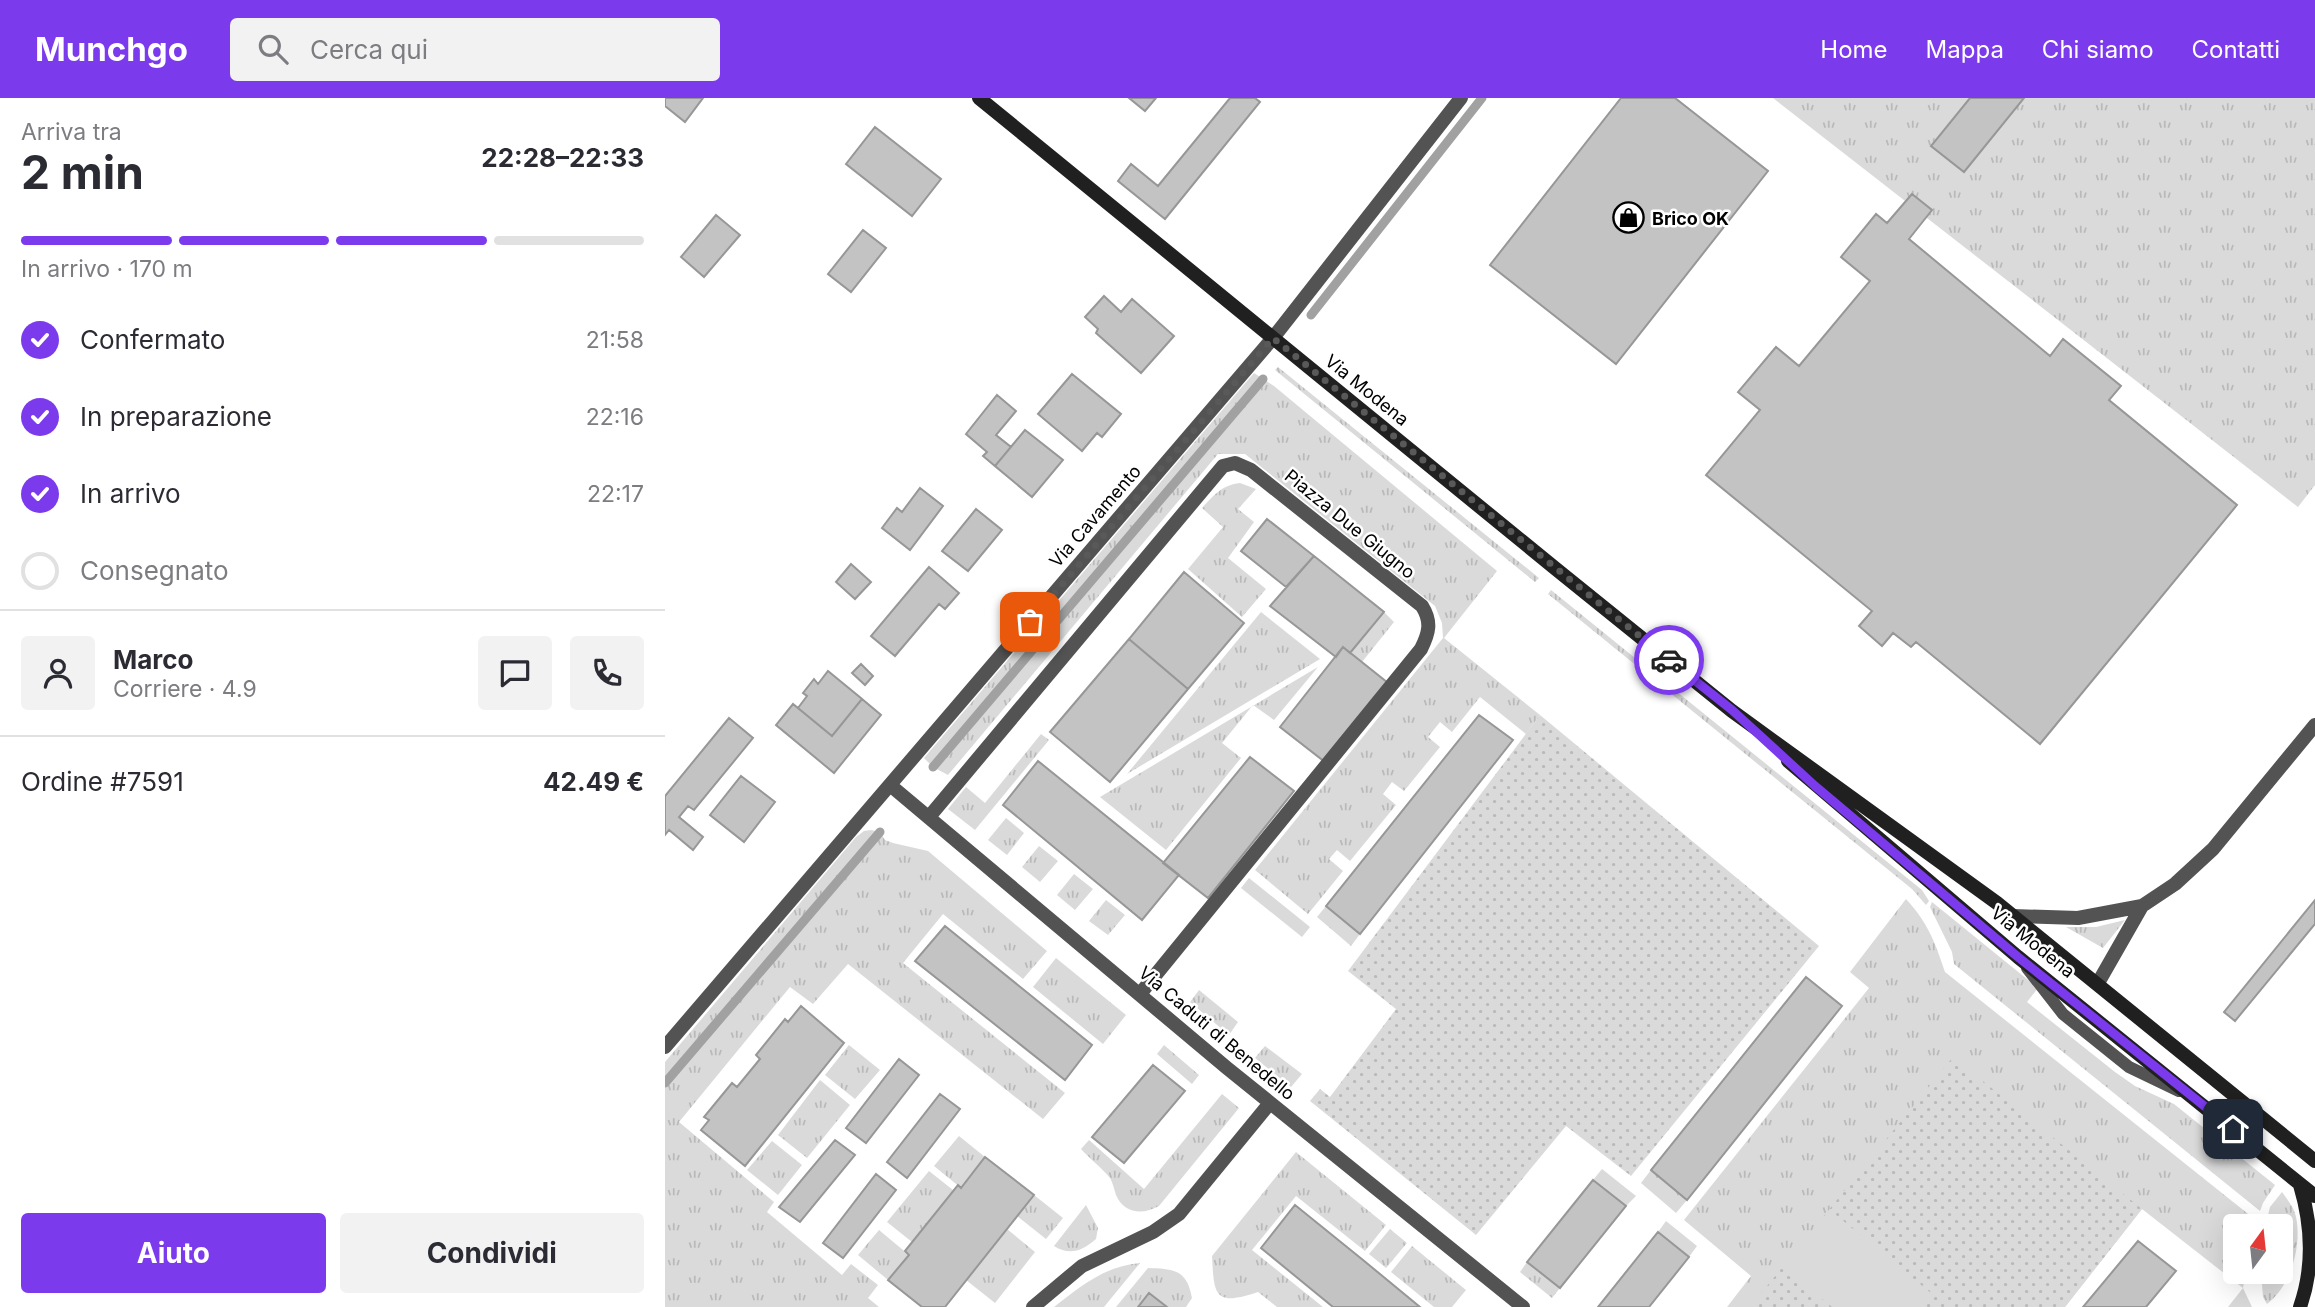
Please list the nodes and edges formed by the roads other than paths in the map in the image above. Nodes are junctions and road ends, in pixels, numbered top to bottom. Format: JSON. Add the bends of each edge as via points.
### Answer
{"nodes":[{"id":1,"x":979,"y":98,"type":"edge"},
{"id":2,"x":1461,"y":98,"type":"edge"},
{"id":3,"x":1273,"y":338,"type":"junction"},
{"id":4,"x":1732,"y":710,"type":"junction"},
{"id":5,"x":2315,"y":724,"type":"edge"},
{"id":6,"x":890,"y":785,"type":"junction"},
{"id":7,"x":929,"y":817,"type":"junction"},
{"id":8,"x":2142,"y":906,"type":"junction"},
{"id":9,"x":2013,"y":916,"type":"junction"},
{"id":10,"x":2098,"y":983,"type":"junction"},
{"id":11,"x":1140,"y":994,"type":"junction"},
{"id":12,"x":665,"y":1047,"type":"edge"},
{"id":13,"x":1270,"y":1103,"type":"junction"},
{"id":14,"x":2315,"y":1161,"type":"edge"},
{"id":15,"x":2300,"y":1184,"type":"junction"},
{"id":16,"x":2315,"y":1196,"type":"edge"},
{"id":17,"x":2312,"y":1279,"type":"edge"},
{"id":18,"x":1033,"y":1307,"type":"edge"},
{"id":19,"x":1523,"y":1307,"type":"edge"},
{"id":20,"x":2300,"y":1307,"type":"edge"}],
"edges":[{"from":1,"to":3,"type":"main road","name":"Via Modena"},
{"from":2,"to":3,"type":"street","name":"Via Cavamento"},
{"from":3,"to":4,"type":"main road","name":"Via Modena"},
{"from":3,"to":6,"type":"street","name":"Via Cavamento"},
{"from":4,"to":9,"type":"main road","name":"Via Modena"},
{"from":4,"to":15,"type":"main road","name":"Via Modena","via":[[2018,957]]},
{"from":5,"to":8,"type":"street","via":[[2213,849],[2175,884]]},
{"from":6,"to":7,"type":"street","name":"Via Caduti di Benedello"},
{"from":6,"to":12,"type":"street","name":"Via Cavamento"},
{"from":7,"to":11,"type":"street","name":"Via Caduti di Benedello"},
{"from":7,"to":11,"type":"street","name":"Piazza Due Giugno","via":[[1223,466],[1235,463],[1251,470],[1414,600],[1430,626],[1421,649]]},
{"from":8,"to":9,"type":"street","via":[[2078,918]]},
{"from":8,"to":10,"type":"street"},
{"from":9,"to":10,"type":"main road","name":"Via Modena"},
{"from":10,"to":14,"type":"main road","name":"Via Modena"},
{"from":11,"to":13,"type":"street","name":"Via Caduti di Benedello"},
{"from":13,"to":18,"type":"street","via":[[1179,1214],[1153,1232],[1082,1266]]},
{"from":13,"to":19,"type":"street","name":"Via Caduti di Benedello"},
{"from":15,"to":16,"type":"main road","name":"Via Modena"},
{"from":15,"to":17,"type":"main road","via":[[2308,1210]]},
{"from":17,"to":20,"type":"main road"}]}
